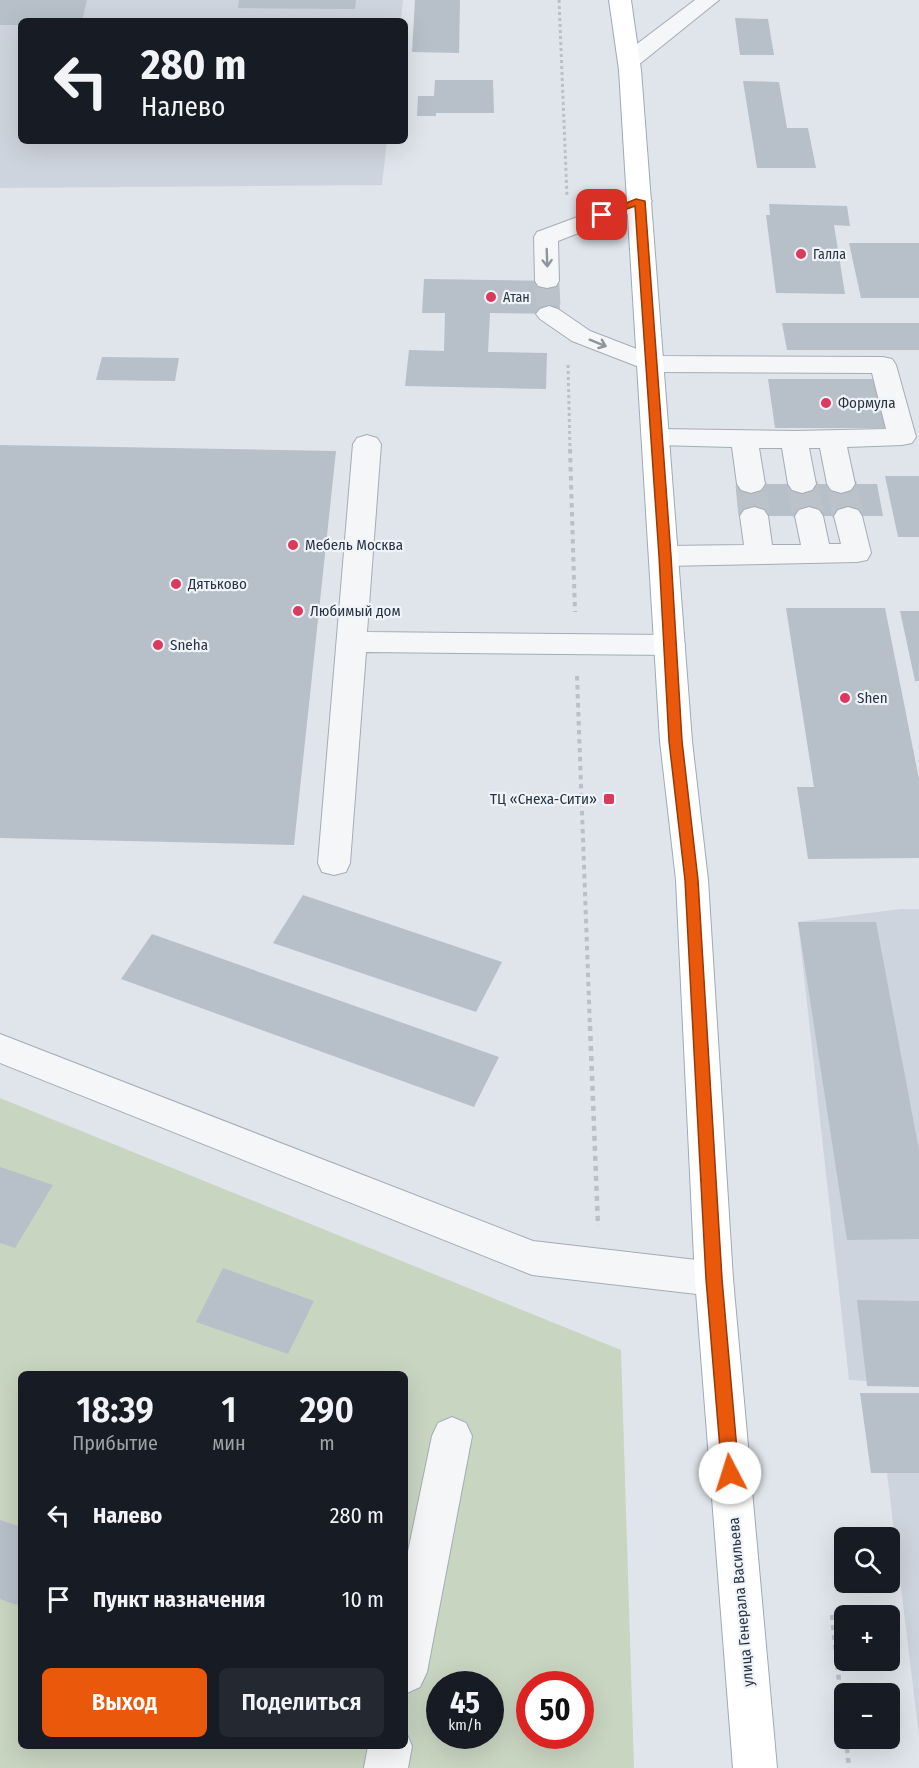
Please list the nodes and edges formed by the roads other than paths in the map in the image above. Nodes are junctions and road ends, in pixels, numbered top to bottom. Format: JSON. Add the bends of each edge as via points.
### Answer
{"nodes":[{"id":1,"x":620,"y":0,"type":"edge"},
{"id":2,"x":708,"y":0,"type":"edge"},
{"id":3,"x":629,"y":61,"type":"junction"},
{"id":4,"x":640,"y":201,"type":"junction"},
{"id":5,"x":547,"y":281,"type":"tunnel mouth"},
{"id":6,"x":558,"y":320,"type":"road end"},
{"id":7,"x":652,"y":364,"type":"junction"},
{"id":8,"x":657,"y":437,"type":"junction"},
{"id":9,"x":744,"y":439,"type":"junction"},
{"id":10,"x":832,"y":439,"type":"junction"},
{"id":11,"x":794,"y":440,"type":"junction"},
{"id":12,"x":367,"y":444,"type":"dead end"},
{"id":13,"x":751,"y":484,"type":"tunnel mouth"},
{"id":14,"x":802,"y":484,"type":"tunnel mouth"},
{"id":15,"x":841,"y":484,"type":"tunnel mouth"},
{"id":16,"x":754,"y":516,"type":"tunnel mouth"},
{"id":17,"x":809,"y":516,"type":"tunnel mouth"},
{"id":18,"x":848,"y":516,"type":"tunnel mouth"},
{"id":19,"x":817,"y":554,"type":"junction"},
{"id":20,"x":759,"y":555,"type":"junction"},
{"id":21,"x":665,"y":556,"type":"junction"},
{"id":22,"x":351,"y":642,"type":"junction"},
{"id":23,"x":670,"y":645,"type":"junction"},
{"id":24,"x":334,"y":863,"type":"dead end"},
{"id":25,"x":0,"y":1048,"type":"edge"},
{"id":26,"x":714,"y":1279,"type":"junction"},
{"id":27,"x":452,"y":1436,"type":"dead end"},
{"id":28,"x":408,"y":1657,"type":"edge"},
{"id":29,"x":389,"y":1749,"type":"edge"},
{"id":30,"x":386,"y":1768,"type":"edge"},
{"id":31,"x":755,"y":1768,"type":"edge"}],
"edges":[{"from":1,"to":3,"type":"main road","name":"улица Генерала Васильева"},
{"from":2,"to":3,"type":"lane"},
{"from":3,"to":4,"type":"main road","name":"улица Генерала Васильева"},
{"from":4,"to":5,"type":"lane","one_way":true,"via":[[546,237]]},
{"from":4,"to":7,"type":"main road","name":"улица Генерала Васильева"},
{"from":6,"to":7,"type":"lane","one_way":true,"via":[[580,336]]},
{"from":7,"to":8,"type":"main road","name":"улица Генерала Васильева"},
{"from":7,"to":10,"type":"lane","via":[[883,364],[902,437]]},
{"from":8,"to":9,"type":"lane"},
{"from":8,"to":21,"type":"main road","name":"улица Генерала Васильева"},
{"from":9,"to":11,"type":"lane"},
{"from":9,"to":13,"type":"lane"},
{"from":10,"to":11,"type":"lane"},
{"from":10,"to":15,"type":"lane"},
{"from":11,"to":14,"type":"lane"},
{"from":12,"to":22,"type":"lane"},
{"from":16,"to":20,"type":"lane"},
{"from":17,"to":19,"type":"lane"},
{"from":18,"to":19,"type":"lane","via":[[857,554]]},
{"from":19,"to":20,"type":"lane"},
{"from":20,"to":21,"type":"lane"},
{"from":21,"to":23,"type":"main road","name":"улица Генерала Васильева"},
{"from":22,"to":23,"type":"lane"},
{"from":22,"to":24,"type":"lane"},
{"from":23,"to":26,"type":"main road","name":"улица Генерала Васильева","via":[[692,880]]},
{"from":25,"to":26,"type":"lane","via":[[532,1258]]},
{"from":26,"to":31,"type":"main road","name":"улица Генерала Васильева"},
{"from":27,"to":28,"type":"lane"},
{"from":29,"to":30,"type":"lane"}]}
